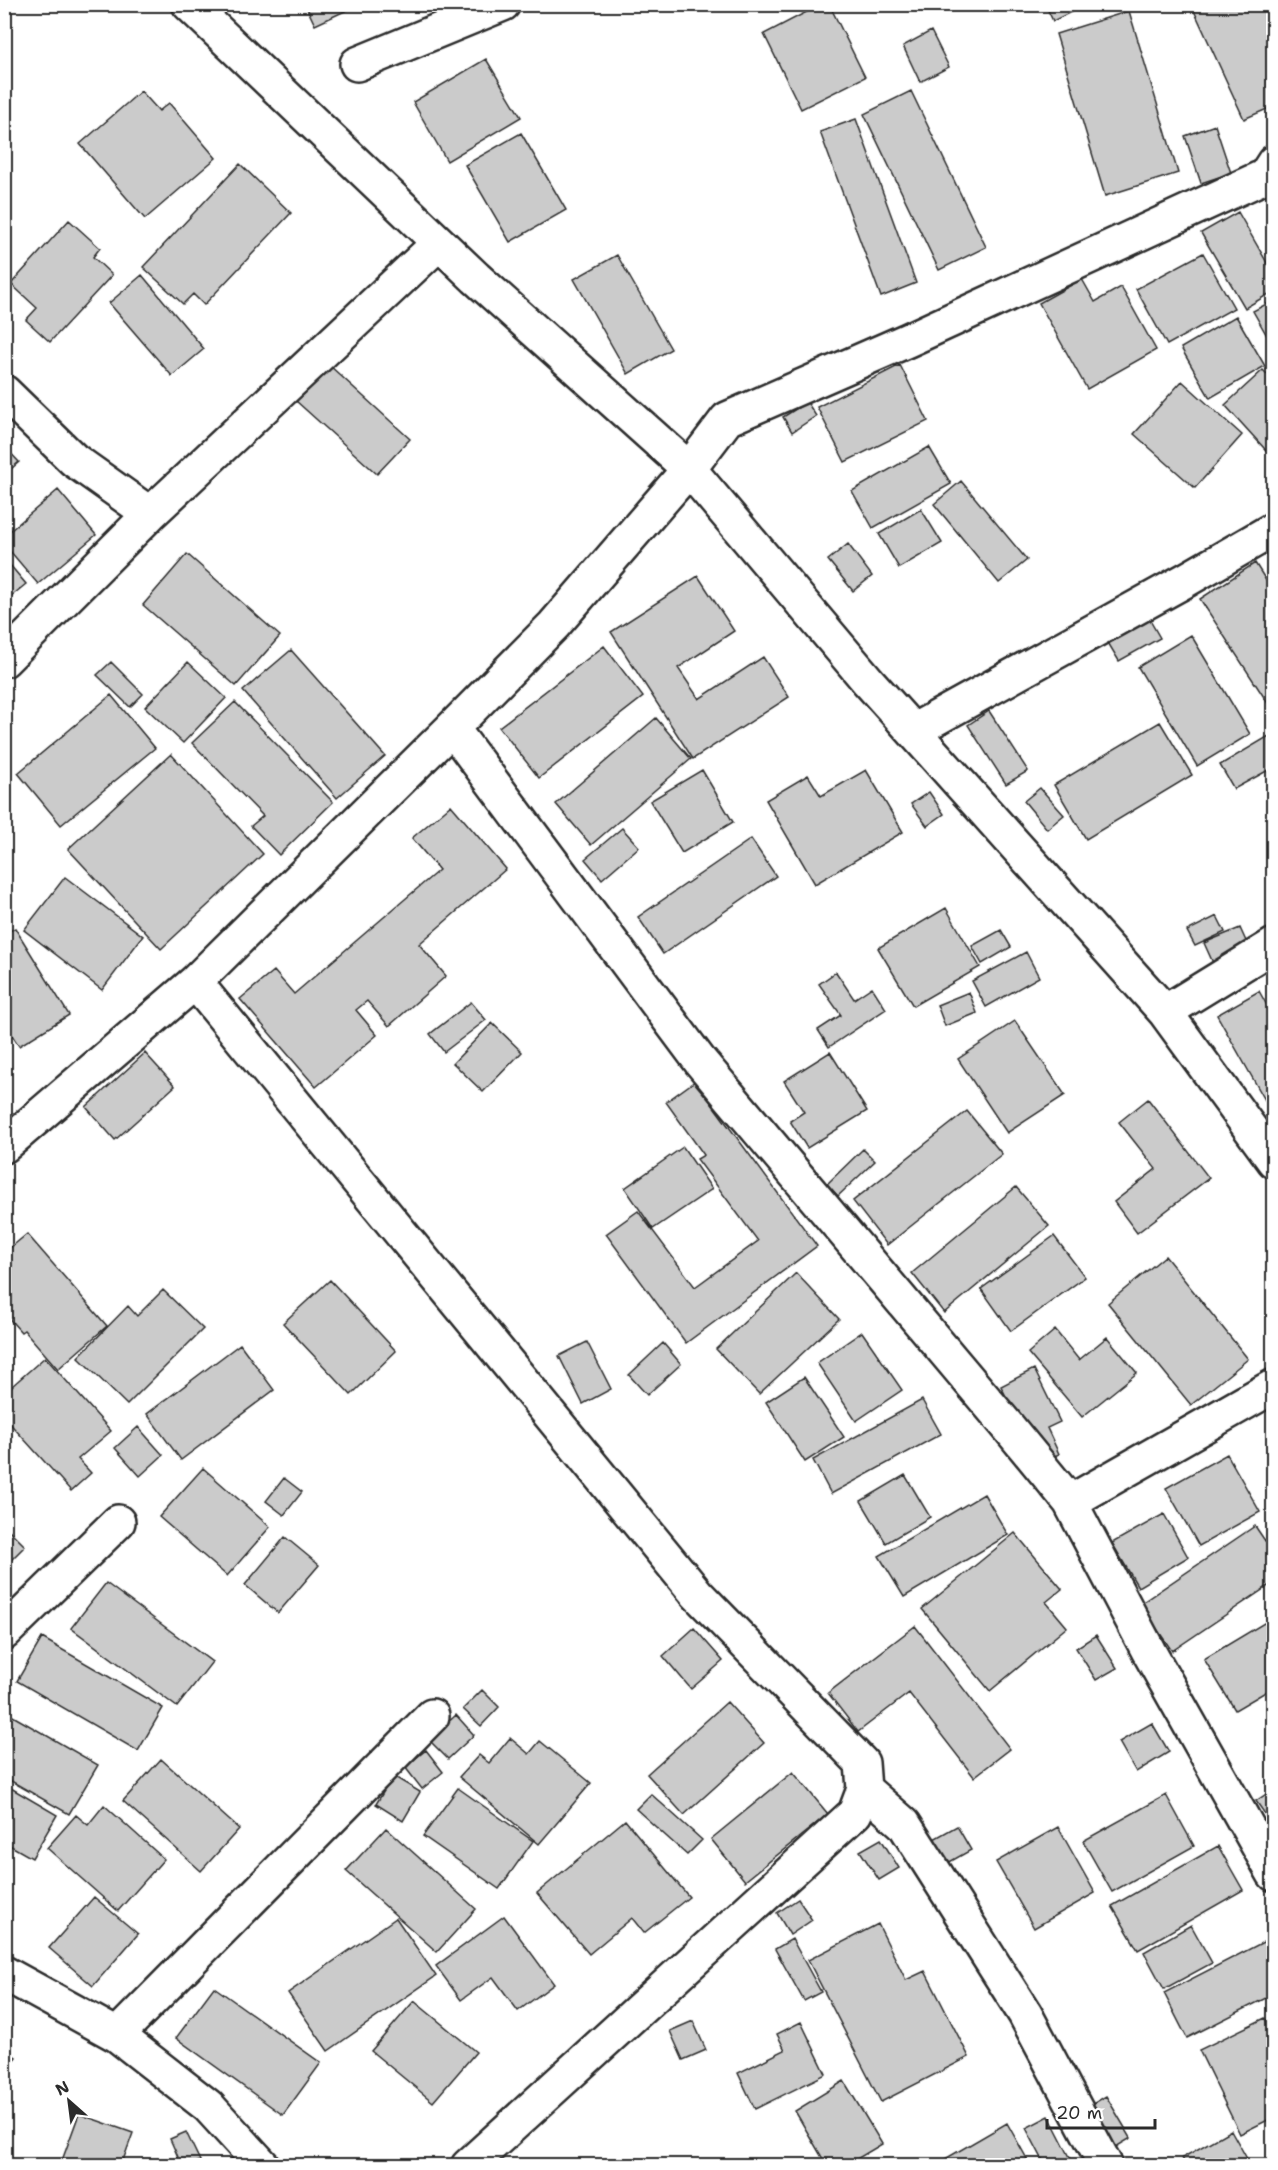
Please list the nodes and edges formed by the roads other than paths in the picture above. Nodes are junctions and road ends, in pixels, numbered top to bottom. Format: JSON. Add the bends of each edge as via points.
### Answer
{"nodes":[{"id":1,"x":189,"y":4,"type":"edge"},
{"id":2,"x":503,"y":4,"type":"edge"},
{"id":3,"x":357,"y":64,"type":"dead end"},
{"id":4,"x":1274,"y":162,"type":"edge"},
{"id":5,"x":439,"y":243,"type":"junction"},
{"id":6,"x":4,"y":392,"type":"edge"},
{"id":7,"x":689,"y":469,"type":"junction"},
{"id":8,"x":150,"y":514,"type":"junction"},
{"id":9,"x":1274,"y":529,"type":"edge"},
{"id":10,"x":4,"y":660,"type":"edge"},
{"id":11,"x":452,"y":728,"type":"junction"},
{"id":12,"x":913,"y":731,"type":"junction"},
{"id":13,"x":1274,"y":945,"type":"edge"},
{"id":14,"x":195,"y":982,"type":"junction"},
{"id":15,"x":1166,"y":1012,"type":"junction"},
{"id":16,"x":4,"y":1146,"type":"edge"},
{"id":17,"x":1274,"y":1161,"type":"edge"},
{"id":18,"x":1274,"y":1386,"type":"edge"},
{"id":19,"x":1070,"y":1502,"type":"junction"},
{"id":20,"x":118,"y":1522,"type":"dead end"},
{"id":21,"x":4,"y":1633,"type":"edge"},
{"id":22,"x":432,"y":1716,"type":"dead end"},
{"id":23,"x":864,"y":1789,"type":"junction"},
{"id":24,"x":1274,"y":1874,"type":"edge"},
{"id":25,"x":4,"y":1973,"type":"edge"},
{"id":26,"x":117,"y":2035,"type":"junction"},
{"id":27,"x":502,"y":2154,"type":"edge"},
{"id":28,"x":263,"y":2166,"type":"edge"},
{"id":29,"x":468,"y":2166,"type":"edge"},
{"id":30,"x":1106,"y":2166,"type":"edge"}],
"edges":[{"from":1,"to":5,"type":"street"},
{"from":2,"to":3,"type":"street"},
{"from":4,"to":7,"type":"street","via":[[1265,176],[727,419]]},
{"from":5,"to":7,"type":"street"},
{"from":5,"to":8,"type":"street"},
{"from":6,"to":8,"type":"street","via":[[74,460]]},
{"from":7,"to":11,"type":"street","via":[[554,625]]},
{"from":7,"to":12,"type":"street"},
{"from":8,"to":10,"type":"street"},
{"from":9,"to":12,"type":"street"},
{"from":11,"to":14,"type":"street"},
{"from":11,"to":19,"type":"street","via":[[700,1061]]},
{"from":12,"to":15,"type":"street"},
{"from":13,"to":15,"type":"street"},
{"from":14,"to":16,"type":"street"},
{"from":14,"to":23,"type":"street","via":[[697,1594],[862,1763]]},
{"from":15,"to":17,"type":"street"},
{"from":18,"to":19,"type":"street"},
{"from":19,"to":24,"type":"street"},
{"from":20,"to":21,"type":"street"},
{"from":22,"to":26,"type":"street"},
{"from":23,"to":27,"type":"street","via":[[855,1813]]},
{"from":23,"to":30,"type":"street","via":[[904,1824],[1024,2014]]},
{"from":25,"to":26,"type":"street"},
{"from":26,"to":28,"type":"street","via":[[208,2106]]},
{"from":27,"to":29,"type":"street"}]}
